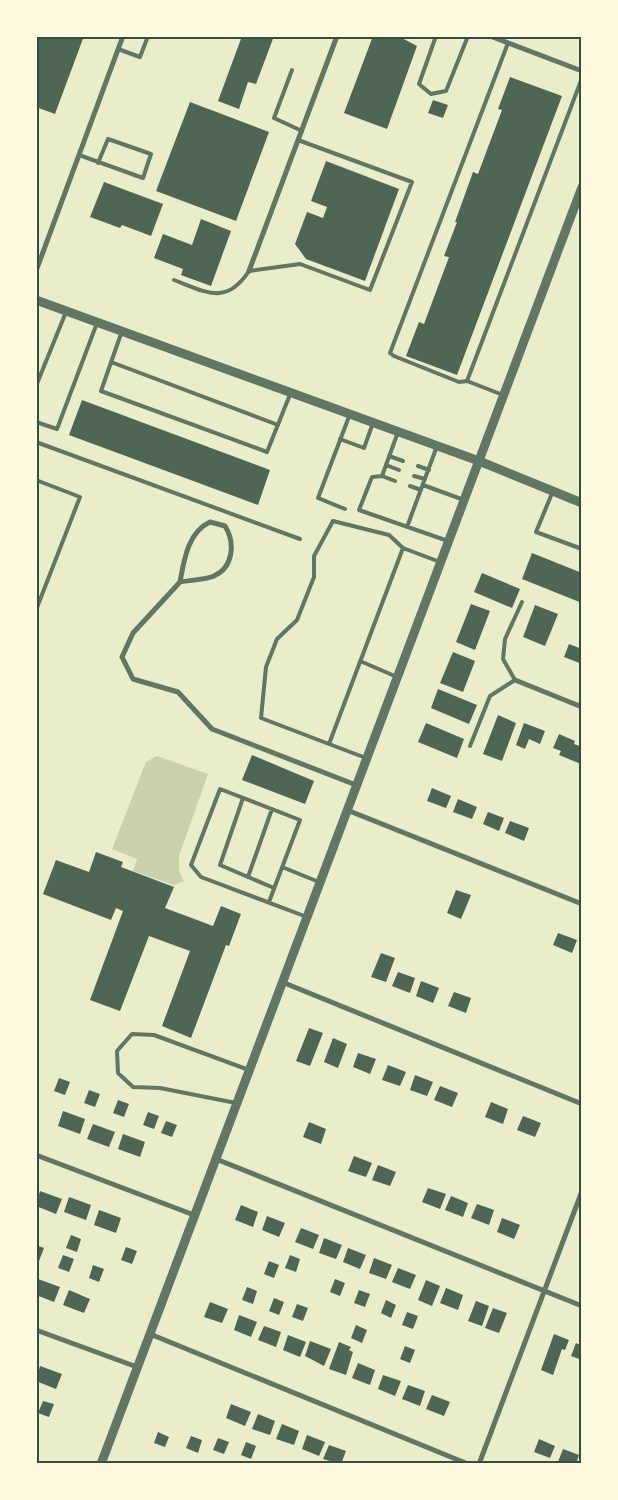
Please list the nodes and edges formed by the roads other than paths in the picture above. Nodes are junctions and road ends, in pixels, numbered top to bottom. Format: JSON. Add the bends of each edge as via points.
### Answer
{"nodes":[{"id":1,"x":123,"y":36,"type":"edge"},
{"id":2,"x":148,"y":36,"type":"edge"},
{"id":3,"x":337,"y":36,"type":"edge"},
{"id":4,"x":436,"y":36,"type":"edge"},
{"id":5,"x":468,"y":36,"type":"edge"},
{"id":6,"x":490,"y":36,"type":"edge"},
{"id":7,"x":500,"y":38,"type":"edge"},
{"id":8,"x":508,"y":43,"type":"junction"},
{"id":9,"x":118,"y":49,"type":"junction"},
{"id":10,"x":292,"y":70,"type":"dead end"},
{"id":11,"x":582,"y":72,"type":"edge"},
{"id":12,"x":582,"y":78,"type":"edge"},
{"id":13,"x":302,"y":130,"type":"junction"},
{"id":14,"x":298,"y":140,"type":"junction"},
{"id":15,"x":79,"y":155,"type":"junction"},
{"id":16,"x":98,"y":163,"type":"junction"},
{"id":17,"x":582,"y":187,"type":"edge"},
{"id":18,"x":36,"y":270,"type":"edge"},
{"id":19,"x":249,"y":271,"type":"junction"},
{"id":20,"x":174,"y":280,"type":"dead end"},
{"id":21,"x":36,"y":300,"type":"edge"},
{"id":22,"x":66,"y":310,"type":"junction"},
{"id":23,"x":98,"y":322,"type":"junction"},
{"id":24,"x":122,"y":331,"type":"junction"},
{"id":25,"x":111,"y":362,"type":"junction"},
{"id":26,"x":466,"y":381,"type":"junction"},
{"id":27,"x":36,"y":386,"type":"edge"},
{"id":28,"x":291,"y":392,"type":"junction"},
{"id":29,"x":503,"y":395,"type":"junction"},
{"id":30,"x":350,"y":414,"type":"junction"},
{"id":31,"x":36,"y":422,"type":"edge"},
{"id":32,"x":373,"y":423,"type":"junction"},
{"id":33,"x":278,"y":425,"type":"junction"},
{"id":34,"x":398,"y":432,"type":"junction"},
{"id":35,"x":340,"y":439,"type":"junction"},
{"id":36,"x":36,"y":442,"type":"edge"},
{"id":37,"x":437,"y":446,"type":"junction"},
{"id":38,"x":389,"y":456,"type":"junction"},
{"id":39,"x":403,"y":460,"type":"dead end"},
{"id":40,"x":479,"y":461,"type":"junction"},
{"id":41,"x":386,"y":465,"type":"junction"},
{"id":42,"x":418,"y":466,"type":"dead end"},
{"id":43,"x":399,"y":470,"type":"dead end"},
{"id":44,"x":429,"y":470,"type":"junction"},
{"id":45,"x":382,"y":476,"type":"junction"},
{"id":46,"x":414,"y":476,"type":"dead end"},
{"id":47,"x":36,"y":480,"type":"edge"},
{"id":48,"x":425,"y":480,"type":"junction"},
{"id":49,"x":395,"y":481,"type":"dead end"},
{"id":50,"x":410,"y":486,"type":"dead end"},
{"id":51,"x":422,"y":487,"type":"junction"},
{"id":52,"x":553,"y":491,"type":"junction"},
{"id":53,"x":464,"y":500,"type":"junction"},
{"id":54,"x":582,"y":503,"type":"edge"},
{"id":55,"x":345,"y":509,"type":"dead end"},
{"id":56,"x":407,"y":527,"type":"junction"},
{"id":57,"x":300,"y":539,"type":"dead end"},
{"id":58,"x":448,"y":541,"type":"junction"},
{"id":59,"x":403,"y":548,"type":"junction"},
{"id":60,"x":582,"y":549,"type":"edge"},
{"id":61,"x":440,"y":562,"type":"junction"},
{"id":62,"x":180,"y":582,"type":"junction"},
{"id":63,"x":522,"y":602,"type":"dead end"},
{"id":64,"x":36,"y":610,"type":"edge"},
{"id":65,"x":360,"y":661,"type":"junction"},
{"id":66,"x":397,"y":677,"type":"junction"},
{"id":67,"x":515,"y":680,"type":"junction"},
{"id":68,"x":582,"y":707,"type":"edge"},
{"id":69,"x":329,"y":744,"type":"junction"},
{"id":70,"x":470,"y":746,"type":"dead end"},
{"id":71,"x":366,"y":758,"type":"junction"},
{"id":72,"x":356,"y":785,"type":"junction"},
{"id":73,"x":243,"y":798,"type":"junction"},
{"id":74,"x":272,"y":809,"type":"junction"},
{"id":75,"x":347,"y":810,"type":"junction"},
{"id":76,"x":282,"y":867,"type":"junction"},
{"id":77,"x":248,"y":877,"type":"junction"},
{"id":78,"x":320,"y":882,"type":"junction"},
{"id":79,"x":274,"y":888,"type":"junction"},
{"id":80,"x":269,"y":902,"type":"junction"},
{"id":81,"x":582,"y":904,"type":"edge"},
{"id":82,"x":307,"y":917,"type":"junction"},
{"id":83,"x":282,"y":982,"type":"junction"},
{"id":84,"x":249,"y":1070,"type":"junction"},
{"id":85,"x":237,"y":1103,"type":"junction"},
{"id":86,"x":582,"y":1104,"type":"edge"},
{"id":87,"x":36,"y":1156,"type":"edge"},
{"id":88,"x":216,"y":1159,"type":"junction"},
{"id":89,"x":582,"y":1191,"type":"edge"},
{"id":90,"x":194,"y":1215,"type":"junction"},
{"id":91,"x":545,"y":1290,"type":"junction"},
{"id":92,"x":582,"y":1306,"type":"edge"},
{"id":93,"x":36,"y":1330,"type":"edge"},
{"id":94,"x":150,"y":1334,"type":"junction"},
{"id":95,"x":137,"y":1368,"type":"junction"},
{"id":96,"x":101,"y":1464,"type":"edge"},
{"id":97,"x":468,"y":1464,"type":"edge"},
{"id":98,"x":479,"y":1464,"type":"edge"}],
"edges":[{"from":1,"to":9,"type":"street"},
{"from":2,"to":9,"type":"lane","via":[[140,57]]},
{"from":3,"to":13,"type":"street"},
{"from":4,"to":5,"type":"lane","via":[[419,84],[431,94],[446,91]]},
{"from":6,"to":7,"type":"street"},
{"from":7,"to":8,"type":"street"},
{"from":8,"to":11,"type":"street"},
{"from":8,"to":26,"type":"lane","via":[[390,353],[459,382]]},
{"from":9,"to":15,"type":"street"},
{"from":10,"to":13,"type":"lane","via":[[274,118]]},
{"from":12,"to":26,"type":"lane"},
{"from":13,"to":14,"type":"street"},
{"from":14,"to":19,"type":"street"},
{"from":14,"to":19,"type":"lane","via":[[412,182],[370,290],[300,264]]},
{"from":15,"to":16,"type":"lane"},
{"from":15,"to":18,"type":"street"},
{"from":16,"to":16,"type":"lane","via":[[143,178],[151,154],[108,138]]},
{"from":17,"to":29,"type":"street"},
{"from":19,"to":20,"type":"lane","via":[[240,284],[222,293],[212,294]]},
{"from":21,"to":22,"type":"street"},
{"from":22,"to":23,"type":"street"},
{"from":22,"to":27,"type":"lane"},
{"from":23,"to":24,"type":"street"},
{"from":23,"to":31,"type":"lane","via":[[57,429]]},
{"from":24,"to":25,"type":"lane"},
{"from":24,"to":28,"type":"street"},
{"from":25,"to":33,"type":"lane"},
{"from":25,"to":33,"type":"lane","via":[[101,391],[267,452]]},
{"from":26,"to":29,"type":"lane"},
{"from":28,"to":30,"type":"street"},
{"from":28,"to":33,"type":"lane"},
{"from":29,"to":40,"type":"street"},
{"from":30,"to":32,"type":"street"},
{"from":30,"to":35,"type":"lane"},
{"from":32,"to":34,"type":"street"},
{"from":32,"to":35,"type":"lane","via":[[364,448]]},
{"from":34,"to":37,"type":"street"},
{"from":34,"to":38,"type":"lane"},
{"from":35,"to":55,"type":"lane","via":[[318,498]]},
{"from":36,"to":57,"type":"lane"},
{"from":37,"to":40,"type":"street"},
{"from":37,"to":44,"type":"lane"},
{"from":38,"to":39,"type":"lane"},
{"from":38,"to":41,"type":"lane"},
{"from":40,"to":52,"type":"street"},
{"from":40,"to":53,"type":"street"},
{"from":41,"to":43,"type":"lane"},
{"from":41,"to":45,"type":"lane"},
{"from":42,"to":44,"type":"lane"},
{"from":44,"to":48,"type":"lane"},
{"from":45,"to":49,"type":"lane"},
{"from":45,"to":56,"type":"lane","via":[[372,477],[359,510]]},
{"from":46,"to":48,"type":"lane"},
{"from":47,"to":64,"type":"lane","via":[[80,497]]},
{"from":48,"to":51,"type":"lane"},
{"from":50,"to":51,"type":"lane"},
{"from":51,"to":53,"type":"lane"},
{"from":51,"to":56,"type":"lane"},
{"from":52,"to":54,"type":"street"},
{"from":52,"to":60,"type":"lane","via":[[536,532]]},
{"from":53,"to":58,"type":"street"},
{"from":56,"to":58,"type":"lane"},
{"from":58,"to":61,"type":"street"},
{"from":59,"to":61,"type":"lane"},
{"from":59,"to":65,"type":"lane"},
{"from":59,"to":69,"type":"lane","via":[[389,535],[333,521],[314,556],[314,577],[297,620],[277,639],[266,667],[261,718]]},
{"from":61,"to":66,"type":"street"},
{"from":62,"to":62,"type":"street","via":[[184,560],[200,527],[210,522],[225,526],[232,537],[231,556],[224,569],[214,576]]},
{"from":62,"to":72,"type":"street","via":[[132,633],[122,658],[134,679],[178,692],[212,729]]},
{"from":63,"to":67,"type":"lane","via":[[505,639],[504,659]]},
{"from":65,"to":66,"type":"lane"},
{"from":65,"to":69,"type":"lane"},
{"from":66,"to":71,"type":"street"},
{"from":67,"to":68,"type":"street"},
{"from":67,"to":70,"type":"lane","via":[[490,696]]},
{"from":69,"to":71,"type":"lane"},
{"from":71,"to":72,"type":"street"},
{"from":72,"to":75,"type":"street"},
{"from":73,"to":74,"type":"lane"},
{"from":73,"to":77,"type":"lane","via":[[220,865]]},
{"from":73,"to":80,"type":"lane","via":[[220,789],[191,865],[201,877]]},
{"from":74,"to":76,"type":"lane","via":[[300,820]]},
{"from":74,"to":77,"type":"lane"},
{"from":75,"to":78,"type":"street"},
{"from":75,"to":81,"type":"street"},
{"from":76,"to":78,"type":"lane"},
{"from":76,"to":79,"type":"lane"},
{"from":77,"to":79,"type":"lane"},
{"from":78,"to":82,"type":"street"},
{"from":79,"to":80,"type":"lane"},
{"from":80,"to":82,"type":"lane"},
{"from":82,"to":83,"type":"street"},
{"from":83,"to":84,"type":"street"},
{"from":83,"to":86,"type":"street"},
{"from":84,"to":85,"type":"street"},
{"from":84,"to":85,"type":"lane","via":[[154,1035],[132,1034],[117,1051],[118,1073],[132,1087],[160,1088]]},
{"from":85,"to":88,"type":"street"},
{"from":87,"to":90,"type":"street"},
{"from":88,"to":90,"type":"street"},
{"from":88,"to":91,"type":"street"},
{"from":89,"to":91,"type":"street"},
{"from":90,"to":94,"type":"street"},
{"from":91,"to":92,"type":"street"},
{"from":91,"to":98,"type":"street"},
{"from":93,"to":95,"type":"street"},
{"from":94,"to":95,"type":"street"},
{"from":94,"to":97,"type":"street"},
{"from":95,"to":96,"type":"street"}]}
